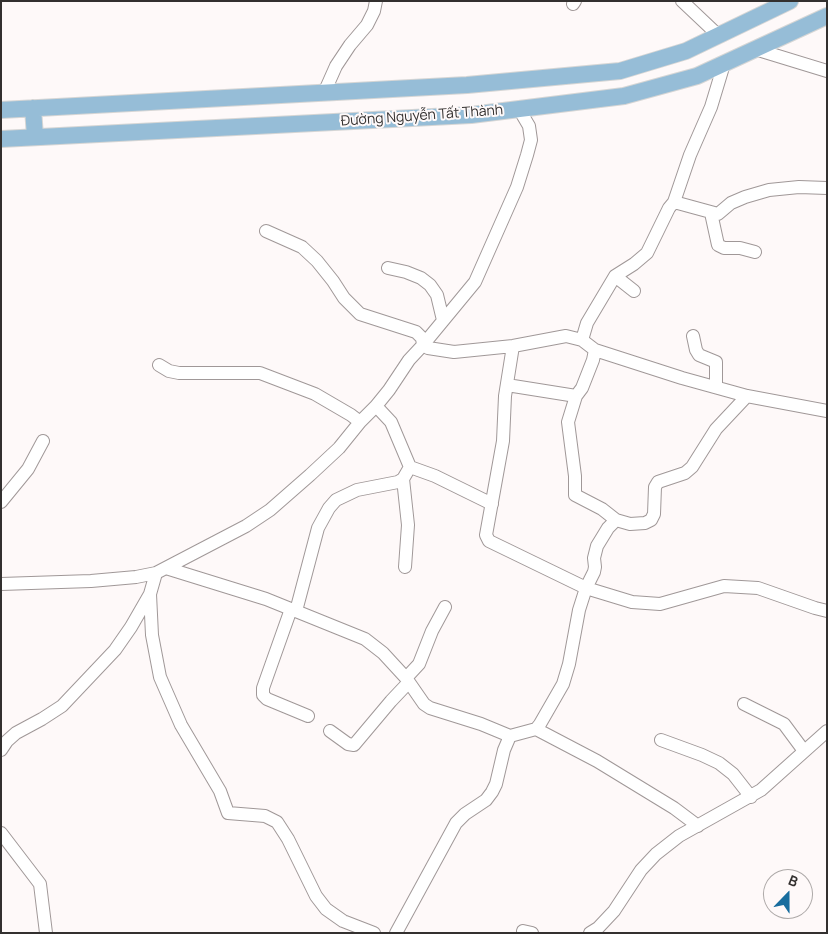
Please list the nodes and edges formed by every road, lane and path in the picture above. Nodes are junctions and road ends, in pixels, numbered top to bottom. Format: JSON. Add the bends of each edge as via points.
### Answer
{"nodes":[{"id":1,"x":376,"y":1,"type":"edge"},
{"id":2,"x":682,"y":1,"type":"edge"},
{"id":3,"x":790,"y":1,"type":"edge"},
{"id":4,"x":827,"y":16,"type":"edge"},
{"id":5,"x":718,"y":35,"type":"junction"},
{"id":6,"x":755,"y":49,"type":"junction"},
{"id":7,"x":724,"y":64,"type":"junction"},
{"id":8,"x":620,"y":71,"type":"junction"},
{"id":9,"x":827,"y":71,"type":"edge"},
{"id":10,"x":324,"y":93,"type":"junction"},
{"id":11,"x":624,"y":96,"type":"junction"},
{"id":12,"x":33,"y":108,"type":"junction"},
{"id":13,"x":519,"y":109,"type":"junction"},
{"id":14,"x":1,"y":110,"type":"edge"},
{"id":15,"x":35,"y":137,"type":"junction"},
{"id":16,"x":1,"y":139,"type":"edge"},
{"id":17,"x":827,"y":188,"type":"edge"},
{"id":18,"x":674,"y":202,"type":"junction"},
{"id":19,"x":711,"y":213,"type":"junction"},
{"id":20,"x":266,"y":231,"type":"dead end"},
{"id":21,"x":755,"y":252,"type":"dead end"},
{"id":22,"x":388,"y":268,"type":"dead end"},
{"id":23,"x":615,"y":276,"type":"junction"},
{"id":24,"x":634,"y":291,"type":"dead end"},
{"id":25,"x":443,"y":320,"type":"junction"},
{"id":26,"x":694,"y":336,"type":"dead end"},
{"id":27,"x":582,"y":340,"type":"junction"},
{"id":28,"x":423,"y":345,"type":"junction"},
{"id":29,"x":513,"y":346,"type":"junction"},
{"id":30,"x":595,"y":350,"type":"junction"},
{"id":31,"x":159,"y":365,"type":"dead end"},
{"id":32,"x":507,"y":384,"type":"junction"},
{"id":33,"x":716,"y":387,"type":"junction"},
{"id":34,"x":576,"y":396,"type":"junction"},
{"id":35,"x":747,"y":396,"type":"junction"},
{"id":36,"x":376,"y":406,"type":"junction"},
{"id":37,"x":827,"y":411,"type":"edge"},
{"id":38,"x":360,"y":422,"type":"junction"},
{"id":39,"x":43,"y":441,"type":"dead end"},
{"id":40,"x":410,"y":467,"type":"junction"},
{"id":41,"x":403,"y":480,"type":"junction"},
{"id":42,"x":1,"y":502,"type":"edge"},
{"id":43,"x":492,"y":504,"type":"junction"},
{"id":44,"x":616,"y":520,"type":"junction"},
{"id":45,"x":405,"y":567,"type":"dead end"},
{"id":46,"x":161,"y":571,"type":"junction"},
{"id":47,"x":1,"y":584,"type":"edge"},
{"id":48,"x":586,"y":588,"type":"junction"},
{"id":49,"x":150,"y":594,"type":"junction"},
{"id":50,"x":445,"y":607,"type":"dead end"},
{"id":51,"x":293,"y":610,"type":"junction"},
{"id":52,"x":827,"y":611,"type":"edge"},
{"id":53,"x":407,"y":680,"type":"junction"},
{"id":54,"x":744,"y":704,"type":"dead end"},
{"id":55,"x":308,"y":716,"type":"dead end"},
{"id":56,"x":536,"y":729,"type":"junction"},
{"id":57,"x":330,"y":731,"type":"dead end"},
{"id":58,"x":827,"y":731,"type":"edge"},
{"id":59,"x":510,"y":736,"type":"junction"},
{"id":60,"x":661,"y":740,"type":"dead end"},
{"id":61,"x":1,"y":750,"type":"edge"},
{"id":62,"x":804,"y":751,"type":"junction"},
{"id":63,"x":751,"y":797,"type":"junction"},
{"id":64,"x":698,"y":826,"type":"junction"},
{"id":65,"x":1,"y":833,"type":"edge"},
{"id":66,"x":46,"y":933,"type":"edge"},
{"id":67,"x":374,"y":933,"type":"edge"},
{"id":68,"x":396,"y":933,"type":"edge"},
{"id":69,"x":590,"y":933,"type":"edge"}],
"edges":[{"from":1,"to":10,"type":"street","via":[[367,25],[336,66]]},
{"from":2,"to":5,"type":"street"},
{"from":3,"to":5,"type":"main road","name":"Đường Nguyễn Tất Thành"},
{"from":4,"to":6,"type":"main road","name":"Đường Nguyễn Tất Thành"},
{"from":5,"to":8,"type":"main road","name":"Đường Nguyễn Tất Thành","via":[[686,51]]},
{"from":6,"to":7,"type":"main road","name":"Đường Nguyễn Tất Thành"},
{"from":6,"to":9,"type":"street"},
{"from":7,"to":11,"type":"main road","name":"Đường Nguyễn Tất Thành","via":[[697,76]]},
{"from":7,"to":18,"type":"street"},
{"from":8,"to":10,"type":"main road","name":"Đường Nguyễn Tất Thành","via":[[467,85]]},
{"from":8,"to":11,"type":"main road"},
{"from":10,"to":12,"type":"main road","name":"Đường Nguyễn Tất Thành"},
{"from":11,"to":13,"type":"main road","name":"Đường Nguyễn Tất Thành"},
{"from":12,"to":14,"type":"main road","name":"Đường Nguyễn Tất Thành"},
{"from":12,"to":15,"type":"main road"},
{"from":13,"to":15,"type":"main road","name":"Đường Nguyễn Tất Thành","via":[[471,115]]},
{"from":13,"to":25,"type":"street","via":[[531,140],[517,187],[475,282]]},
{"from":15,"to":16,"type":"main road","name":"Đường Nguyễn Tất Thành"},
{"from":17,"to":19,"type":"street","via":[[769,190],[732,203],[718,214]]},
{"from":18,"to":19,"type":"street"},
{"from":18,"to":23,"type":"street","via":[[647,253]]},
{"from":19,"to":21,"type":"street","via":[[718,245]]},
{"from":20,"to":28,"type":"street","via":[[302,247],[360,314],[416,332]]},
{"from":22,"to":25,"type":"street","via":[[421,278],[430,285],[437,295]]},
{"from":23,"to":24,"type":"street"},
{"from":23,"to":27,"type":"street","via":[[587,322]]},
{"from":25,"to":28,"type":"street"},
{"from":26,"to":33,"type":"street","via":[[699,355],[716,362]]},
{"from":27,"to":29,"type":"street","via":[[566,336]]},
{"from":27,"to":30,"type":"street"},
{"from":28,"to":29,"type":"street","via":[[454,352]]},
{"from":28,"to":36,"type":"street"},
{"from":29,"to":32,"type":"street"},
{"from":30,"to":33,"type":"street"},
{"from":30,"to":34,"type":"street"},
{"from":31,"to":38,"type":"street","via":[[180,373],[260,373],[315,394]]},
{"from":32,"to":34,"type":"street"},
{"from":32,"to":43,"type":"street","via":[[503,440]]},
{"from":33,"to":35,"type":"street"},
{"from":34,"to":44,"type":"street","via":[[568,422],[575,495]]},
{"from":35,"to":37,"type":"street"},
{"from":35,"to":44,"type":"street","via":[[716,428],[692,468],[658,482],[651,520],[630,524]]},
{"from":36,"to":38,"type":"street"},
{"from":36,"to":40,"type":"street","via":[[391,422]]},
{"from":38,"to":46,"type":"street","via":[[339,448],[270,510],[222,540]]},
{"from":39,"to":42,"type":"street","via":[[28,470]]},
{"from":40,"to":41,"type":"street"},
{"from":40,"to":43,"type":"street"},
{"from":41,"to":45,"type":"street","via":[[408,525]]},
{"from":41,"to":51,"type":"street","via":[[346,494],[329,508],[318,528]]},
{"from":43,"to":48,"type":"street","via":[[486,535],[489,541]]},
{"from":44,"to":48,"type":"street","via":[[597,546],[594,572]]},
{"from":46,"to":47,"type":"street","via":[[91,580]]},
{"from":46,"to":49,"type":"street"},
{"from":46,"to":51,"type":"street","via":[[244,592]]},
{"from":48,"to":52,"type":"street","via":[[620,600],[660,604],[724,586],[758,588]]},
{"from":48,"to":56,"type":"street","via":[[566,677],[545,719]]},
{"from":49,"to":61,"type":"street","via":[[114,650],[62,706],[16,733]]},
{"from":49,"to":67,"type":"street","via":[[153,643],[160,677],[181,725],[220,791],[228,813],[265,816],[277,822],[326,909],[343,921]]},
{"from":50,"to":53,"type":"street","via":[[419,664]]},
{"from":51,"to":53,"type":"street","via":[[371,643]]},
{"from":51,"to":55,"type":"street","via":[[263,695]]},
{"from":53,"to":57,"type":"street","via":[[354,745]]},
{"from":53,"to":59,"type":"street","via":[[419,699],[430,708]]},
{"from":54,"to":62,"type":"street","via":[[784,724]]},
{"from":56,"to":59,"type":"street"},
{"from":56,"to":64,"type":"street","via":[[597,761]]},
{"from":58,"to":62,"type":"street"},
{"from":59,"to":68,"type":"street","via":[[492,792],[456,823]]},
{"from":60,"to":63,"type":"street","via":[[718,763],[733,774]]},
{"from":62,"to":63,"type":"street"},
{"from":63,"to":64,"type":"street"},
{"from":64,"to":69,"type":"street","via":[[656,854],[641,870],[614,911]]},
{"from":65,"to":66,"type":"street","via":[[40,884]]}]}
